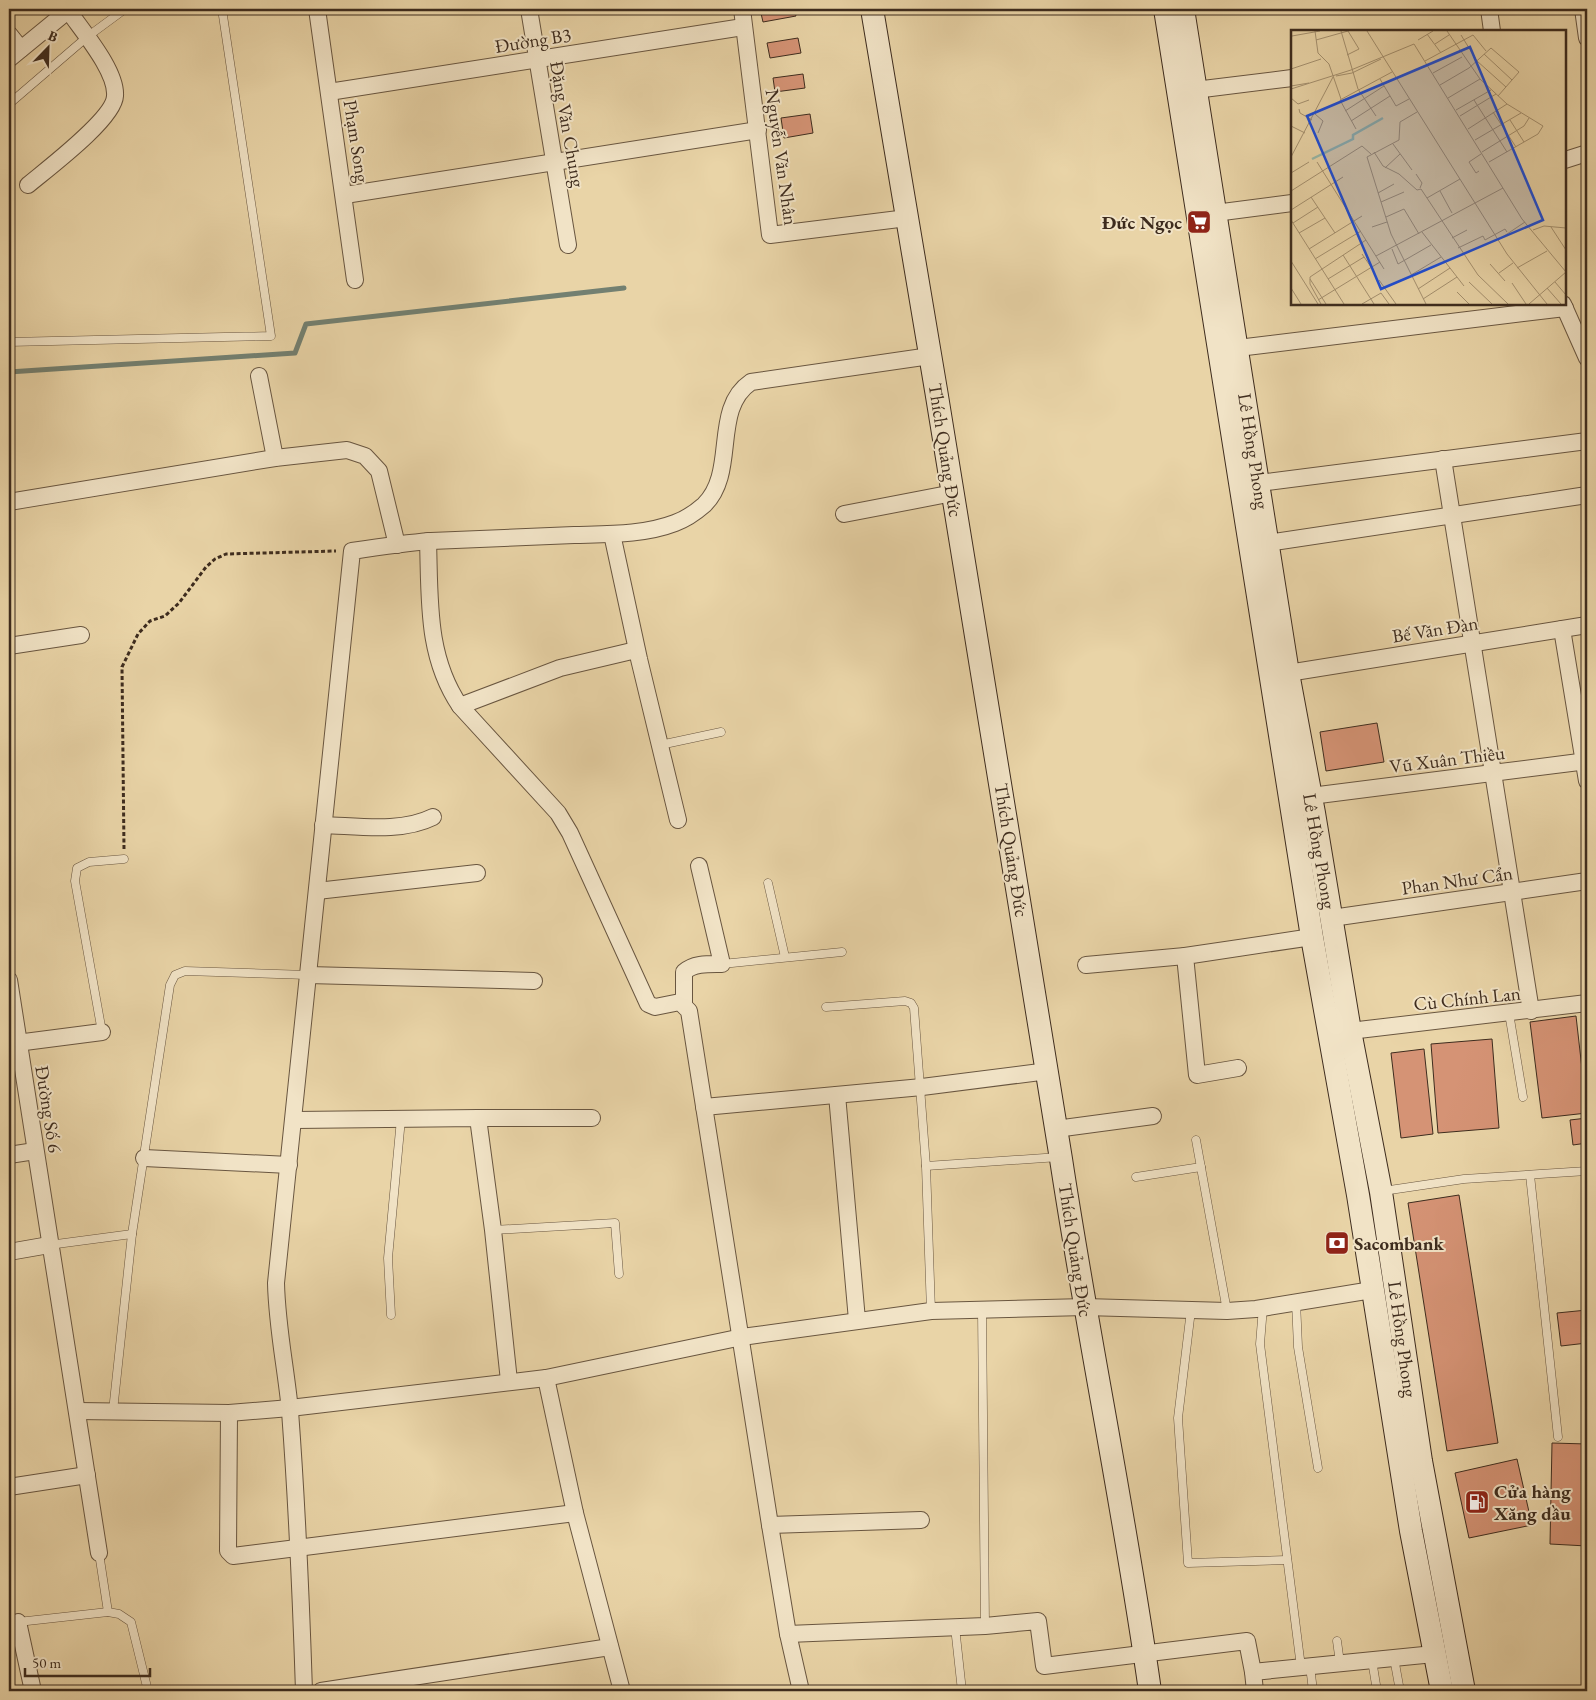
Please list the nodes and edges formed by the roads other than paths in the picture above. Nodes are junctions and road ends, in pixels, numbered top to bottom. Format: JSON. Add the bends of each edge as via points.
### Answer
{"nodes":[{"id":1,"x":125,"y":9,"type":"edge"},
{"id":2,"x":222,"y":9,"type":"edge"},
{"id":3,"x":318,"y":9,"type":"edge"},
{"id":4,"x":529,"y":9,"type":"edge"},
{"id":5,"x":742,"y":9,"type":"edge"},
{"id":6,"x":872,"y":9,"type":"edge"},
{"id":7,"x":1165,"y":9,"type":"edge"},
{"id":8,"x":1183,"y":9,"type":"edge"},
{"id":9,"x":1489,"y":9,"type":"edge"},
{"id":10,"x":1583,"y":9,"type":"edge"},
{"id":11,"x":69,"y":10,"type":"edge"},
{"id":12,"x":743,"y":27,"type":"junction"},
{"id":13,"x":1492,"y":30,"type":"edge"},
{"id":14,"x":9,"y":34,"type":"edge"},
{"id":15,"x":87,"y":37,"type":"junction"},
{"id":16,"x":1587,"y":38,"type":"edge"},
{"id":17,"x":15,"y":54,"type":"edge"},
{"id":18,"x":536,"y":59,"type":"junction"},
{"id":19,"x":1291,"y":78,"type":"edge"},
{"id":20,"x":1195,"y":90,"type":"junction"},
{"id":21,"x":329,"y":92,"type":"junction"},
{"id":22,"x":9,"y":104,"type":"edge"},
{"id":23,"x":758,"y":130,"type":"junction"},
{"id":24,"x":1587,"y":153,"type":"edge"},
{"id":25,"x":1566,"y":160,"type":"edge"},
{"id":26,"x":554,"y":162,"type":"junction"},
{"id":27,"x":28,"y":185,"type":"dead end"},
{"id":28,"x":345,"y":195,"type":"junction"},
{"id":29,"x":1291,"y":203,"type":"edge"},
{"id":30,"x":1215,"y":212,"type":"junction"},
{"id":31,"x":907,"y":218,"type":"junction"},
{"id":32,"x":568,"y":245,"type":"dead end"},
{"id":33,"x":355,"y":280,"type":"dead end"},
{"id":34,"x":1564,"y":306,"type":"edge"},
{"id":35,"x":9,"y":342,"type":"edge"},
{"id":36,"x":1238,"y":348,"type":"junction"},
{"id":37,"x":930,"y":356,"type":"junction"},
{"id":38,"x":1587,"y":358,"type":"edge"},
{"id":39,"x":259,"y":376,"type":"dead end"},
{"id":40,"x":1587,"y":441,"type":"edge"},
{"id":41,"x":275,"y":458,"type":"junction"},
{"id":42,"x":1442,"y":460,"type":"junction"},
{"id":43,"x":1259,"y":483,"type":"junction"},
{"id":44,"x":953,"y":494,"type":"junction"},
{"id":45,"x":1587,"y":495,"type":"edge"},
{"id":46,"x":9,"y":502,"type":"edge"},
{"id":47,"x":844,"y":514,"type":"dead end"},
{"id":48,"x":1452,"y":516,"type":"junction"},
{"id":49,"x":612,"y":534,"type":"junction"},
{"id":50,"x":428,"y":541,"type":"junction"},
{"id":51,"x":1268,"y":543,"type":"junction"},
{"id":52,"x":397,"y":545,"type":"junction"},
{"id":53,"x":1587,"y":625,"type":"edge"},
{"id":54,"x":1562,"y":629,"type":"junction"},
{"id":55,"x":81,"y":635,"type":"dead end"},
{"id":56,"x":1472,"y":644,"type":"junction"},
{"id":57,"x":9,"y":646,"type":"edge"},
{"id":58,"x":636,"y":650,"type":"junction"},
{"id":59,"x":1279,"y":675,"type":"junction"},
{"id":60,"x":460,"y":706,"type":"junction"},
{"id":61,"x":721,"y":732,"type":"dead end"},
{"id":62,"x":660,"y":745,"type":"junction"},
{"id":63,"x":1586,"y":762,"type":"edge"},
{"id":64,"x":1493,"y":773,"type":"junction"},
{"id":65,"x":1587,"y":781,"type":"edge"},
{"id":66,"x":1312,"y":796,"type":"junction"},
{"id":67,"x":433,"y":817,"type":"dead end"},
{"id":68,"x":678,"y":820,"type":"dead end"},
{"id":69,"x":323,"y":825,"type":"junction"},
{"id":70,"x":124,"y":860,"type":"road end"},
{"id":71,"x":699,"y":866,"type":"dead end"},
{"id":72,"x":477,"y":873,"type":"dead end"},
{"id":73,"x":1587,"y":881,"type":"edge"},
{"id":74,"x":768,"y":883,"type":"dead end"},
{"id":75,"x":316,"y":891,"type":"junction"},
{"id":76,"x":1512,"y":892,"type":"junction"},
{"id":77,"x":1332,"y":918,"type":"junction"},
{"id":78,"x":1312,"y":937,"type":"junction"},
{"id":79,"x":842,"y":952,"type":"dead end"},
{"id":80,"x":1185,"y":956,"type":"junction"},
{"id":81,"x":785,"y":958,"type":"junction"},
{"id":82,"x":722,"y":964,"type":"junction"},
{"id":83,"x":1086,"y":966,"type":"dead end"},
{"id":84,"x":308,"y":975,"type":"junction"},
{"id":85,"x":9,"y":980,"type":"edge"},
{"id":86,"x":534,"y":981,"type":"dead end"},
{"id":87,"x":684,"y":1003,"type":"junction"},
{"id":88,"x":1587,"y":1003,"type":"edge"},
{"id":89,"x":826,"y":1007,"type":"dead end"},
{"id":90,"x":1531,"y":1010,"type":"junction"},
{"id":91,"x":1508,"y":1013,"type":"junction"},
{"id":92,"x":1350,"y":1031,"type":"junction"},
{"id":93,"x":102,"y":1032,"type":"joint"},
{"id":94,"x":14,"y":1044,"type":"edge"},
{"id":95,"x":1238,"y":1068,"type":"dead end"},
{"id":96,"x":1048,"y":1071,"type":"junction"},
{"id":97,"x":922,"y":1087,"type":"junction"},
{"id":98,"x":837,"y":1095,"type":"junction"},
{"id":99,"x":1523,"y":1097,"type":"dead end"},
{"id":100,"x":704,"y":1107,"type":"junction"},
{"id":101,"x":1153,"y":1116,"type":"dead end"},
{"id":102,"x":478,"y":1118,"type":"junction"},
{"id":103,"x":592,"y":1118,"type":"dead end"},
{"id":104,"x":401,"y":1119,"type":"junction"},
{"id":105,"x":295,"y":1120,"type":"junction"},
{"id":106,"x":1056,"y":1128,"type":"junction"},
{"id":107,"x":1196,"y":1140,"type":"dead end"},
{"id":108,"x":35,"y":1151,"type":"junction"},
{"id":109,"x":9,"y":1155,"type":"edge"},
{"id":110,"x":1060,"y":1157,"type":"junction"},
{"id":111,"x":144,"y":1158,"type":"junction"},
{"id":112,"x":289,"y":1165,"type":"junction"},
{"id":113,"x":926,"y":1166,"type":"junction"},
{"id":114,"x":1201,"y":1167,"type":"junction"},
{"id":115,"x":1587,"y":1171,"type":"edge"},
{"id":116,"x":1530,"y":1175,"type":"junction"},
{"id":117,"x":1136,"y":1177,"type":"dead end"},
{"id":118,"x":1381,"y":1192,"type":"junction"},
{"id":119,"x":1358,"y":1195,"type":"junction"},
{"id":120,"x":493,"y":1230,"type":"junction"},
{"id":121,"x":132,"y":1234,"type":"junction"},
{"id":122,"x":50,"y":1245,"type":"junction"},
{"id":123,"x":9,"y":1252,"type":"edge"},
{"id":124,"x":620,"y":1274,"type":"dead end"},
{"id":125,"x":1372,"y":1290,"type":"junction"},
{"id":126,"x":1296,"y":1302,"type":"junction"},
{"id":127,"x":1085,"y":1307,"type":"junction"},
{"id":128,"x":1263,"y":1307,"type":"junction"},
{"id":129,"x":982,"y":1309,"type":"junction"},
{"id":130,"x":1191,"y":1310,"type":"junction"},
{"id":131,"x":931,"y":1311,"type":"junction"},
{"id":132,"x":1227,"y":1311,"type":"junction"},
{"id":133,"x":391,"y":1315,"type":"dead end"},
{"id":134,"x":857,"y":1320,"type":"junction"},
{"id":135,"x":742,"y":1337,"type":"junction"},
{"id":136,"x":546,"y":1378,"type":"junction"},
{"id":137,"x":508,"y":1381,"type":"junction"},
{"id":138,"x":290,"y":1408,"type":"junction"},
{"id":139,"x":77,"y":1411,"type":"junction"},
{"id":140,"x":113,"y":1411,"type":"junction"},
{"id":141,"x":229,"y":1412,"type":"junction"},
{"id":142,"x":1558,"y":1438,"type":"dead end"},
{"id":143,"x":1318,"y":1468,"type":"dead end"},
{"id":144,"x":87,"y":1475,"type":"junction"},
{"id":145,"x":9,"y":1487,"type":"edge"},
{"id":146,"x":575,"y":1513,"type":"junction"},
{"id":147,"x":921,"y":1520,"type":"dead end"},
{"id":148,"x":770,"y":1525,"type":"junction"},
{"id":149,"x":1422,"y":1530,"type":"junction"},
{"id":150,"x":299,"y":1549,"type":"junction"},
{"id":151,"x":99,"y":1553,"type":"joint"},
{"id":152,"x":1288,"y":1560,"type":"junction"},
{"id":153,"x":108,"y":1612,"type":"junction"},
{"id":154,"x":1448,"y":1612,"type":"junction"},
{"id":155,"x":1426,"y":1616,"type":"junction"},
{"id":156,"x":18,"y":1622,"type":"joint"},
{"id":157,"x":985,"y":1626,"type":"junction"},
{"id":158,"x":955,"y":1627,"type":"junction"},
{"id":159,"x":788,"y":1634,"type":"junction"},
{"id":160,"x":1336,"y":1641,"type":"dead end"},
{"id":161,"x":610,"y":1647,"type":"junction"},
{"id":162,"x":1434,"y":1654,"type":"junction"},
{"id":163,"x":1145,"y":1655,"type":"junction"},
{"id":164,"x":1394,"y":1658,"type":"junction"},
{"id":165,"x":1372,"y":1660,"type":"junction"},
{"id":166,"x":1340,"y":1663,"type":"junction"},
{"id":167,"x":1306,"y":1667,"type":"junction"},
{"id":168,"x":1253,"y":1672,"type":"junction"},
{"id":169,"x":33,"y":1691,"type":"edge"},
{"id":170,"x":148,"y":1691,"type":"edge"},
{"id":171,"x":304,"y":1691,"type":"edge"},
{"id":172,"x":321,"y":1691,"type":"edge"},
{"id":173,"x":622,"y":1691,"type":"edge"},
{"id":174,"x":801,"y":1691,"type":"edge"},
{"id":175,"x":962,"y":1691,"type":"edge"},
{"id":176,"x":1150,"y":1691,"type":"edge"},
{"id":177,"x":1255,"y":1691,"type":"edge"},
{"id":178,"x":1313,"y":1691,"type":"edge"},
{"id":179,"x":1377,"y":1691,"type":"edge"},
{"id":180,"x":1400,"y":1691,"type":"edge"},
{"id":181,"x":1442,"y":1691,"type":"edge"},
{"id":182,"x":1464,"y":1691,"type":"edge"}],
"edges":[{"from":1,"to":15,"type":"lane"},
{"from":2,"to":35,"type":"lane","via":[[271,336]]},
{"from":3,"to":21,"type":"street","name":"Phạm Song"},
{"from":4,"to":18,"type":"street","name":"Đặng Văn Chung"},
{"from":5,"to":12,"type":"street","name":"Nguyễn Văn Nhân"},
{"from":6,"to":31,"type":"main road","name":"Thích Quảng Đức"},
{"from":7,"to":59,"type":"main road","name":"Lê Hồng Phong"},
{"from":8,"to":20,"type":"main road","name":"Lê Hồng Phong"},
{"from":9,"to":13,"type":"street"},
{"from":10,"to":16,"type":"street"},
{"from":11,"to":15,"type":"street"},
{"from":11,"to":17,"type":"street"},
{"from":12,"to":18,"type":"street","name":"Đường B3"},
{"from":12,"to":23,"type":"street","name":"Nguyễn Văn Nhân"},
{"from":14,"to":17,"type":"street"},
{"from":15,"to":22,"type":"lane"},
{"from":15,"to":27,"type":"street","via":[[112,76],[116,97],[110,111],[86,136]]},
{"from":18,"to":21,"type":"street","name":"Đường B3"},
{"from":18,"to":26,"type":"street","name":"Đặng Văn Chung"},
{"from":19,"to":20,"type":"street"},
{"from":20,"to":30,"type":"main road","name":"Lê Hồng Phong"},
{"from":21,"to":28,"type":"street","name":"Phạm Song"},
{"from":23,"to":26,"type":"street"},
{"from":23,"to":31,"type":"street","name":"Nguyễn Văn Nhân","via":[[770,236]]},
{"from":24,"to":25,"type":"street"},
{"from":26,"to":28,"type":"street"},
{"from":26,"to":32,"type":"street","name":"Đặng Văn Chung"},
{"from":28,"to":33,"type":"street","name":"Phạm Song"},
{"from":29,"to":30,"type":"street"},
{"from":30,"to":36,"type":"main road","name":"Lê Hồng Phong"},
{"from":31,"to":37,"type":"main road","name":"Thích Quảng Đức"},
{"from":34,"to":36,"type":"street"},
{"from":34,"to":38,"type":"street"},
{"from":36,"to":43,"type":"main road","name":"Lê Hồng Phong"},
{"from":37,"to":44,"type":"main road","name":"Thích Quảng Đức"},
{"from":37,"to":49,"type":"street","via":[[751,382],[741,388],[732,406],[721,475],[706,503],[694,514],[675,523]]},
{"from":39,"to":41,"type":"street"},
{"from":40,"to":42,"type":"street"},
{"from":41,"to":46,"type":"street"},
{"from":41,"to":52,"type":"street","via":[[347,450],[364,456],[380,471]]},
{"from":42,"to":43,"type":"street"},
{"from":42,"to":48,"type":"street"},
{"from":43,"to":51,"type":"main road","name":"Lê Hồng Phong"},
{"from":44,"to":47,"type":"street"},
{"from":44,"to":96,"type":"main road","name":"Thích Quảng Đức"},
{"from":45,"to":48,"type":"street"},
{"from":48,"to":51,"type":"street"},
{"from":48,"to":56,"type":"street"},
{"from":49,"to":50,"type":"street"},
{"from":49,"to":58,"type":"street"},
{"from":50,"to":52,"type":"street"},
{"from":50,"to":60,"type":"street","via":[[430,625],[434,646],[449,690]]},
{"from":51,"to":59,"type":"main road","name":"Lê Hồng Phong"},
{"from":52,"to":69,"type":"street","via":[[352,551]]},
{"from":53,"to":54,"type":"street","name":"Bế Văn Đàn"},
{"from":54,"to":56,"type":"street","name":"Bế Văn Đàn"},
{"from":54,"to":63,"type":"street"},
{"from":55,"to":57,"type":"street"},
{"from":56,"to":59,"type":"street","name":"Bế Văn Đàn"},
{"from":56,"to":64,"type":"street"},
{"from":58,"to":60,"type":"street","via":[[560,668]]},
{"from":58,"to":62,"type":"street"},
{"from":59,"to":66,"type":"main road","name":"Lê Hồng Phong"},
{"from":59,"to":78,"type":"main road","name":"Lê Hồng Phong"},
{"from":60,"to":87,"type":"street","via":[[558,813],[570,832],[648,1004],[655,1007]]},
{"from":61,"to":62,"type":"lane"},
{"from":62,"to":68,"type":"street"},
{"from":63,"to":64,"type":"street","name":"Vũ Xuân Thiều"},
{"from":63,"to":65,"type":"street"},
{"from":64,"to":66,"type":"street","name":"Vũ Xuân Thiều"},
{"from":64,"to":76,"type":"street"},
{"from":66,"to":77,"type":"main road","name":"Lê Hồng Phong"},
{"from":67,"to":69,"type":"street","via":[[419,824],[404,826]]},
{"from":69,"to":75,"type":"street"},
{"from":70,"to":93,"type":"lane","via":[[89,862],[77,868],[75,881]]},
{"from":71,"to":82,"type":"street"},
{"from":72,"to":75,"type":"street"},
{"from":73,"to":76,"type":"street","name":"Phan Như Cẩn"},
{"from":74,"to":81,"type":"lane"},
{"from":75,"to":84,"type":"street"},
{"from":76,"to":77,"type":"street","name":"Phan Như Cẩn"},
{"from":76,"to":90,"type":"street"},
{"from":77,"to":92,"type":"main road","name":"Lê Hồng Phong"},
{"from":78,"to":80,"type":"street"},
{"from":78,"to":119,"type":"main road","name":"Lê Hồng Phong"},
{"from":79,"to":81,"type":"lane"},
{"from":80,"to":83,"type":"street"},
{"from":80,"to":95,"type":"street","via":[[1197,1075]]},
{"from":81,"to":82,"type":"lane"},
{"from":82,"to":87,"type":"street","via":[[701,964],[684,972]]},
{"from":84,"to":86,"type":"street"},
{"from":84,"to":105,"type":"street"},
{"from":84,"to":111,"type":"lane","via":[[185,971],[175,975],[170,985]]},
{"from":85,"to":94,"type":"street","name":"Đường Số 6"},
{"from":87,"to":100,"type":"street","via":[[689,1011]]},
{"from":88,"to":90,"type":"street","name":"Cù Chính Lan"},
{"from":89,"to":97,"type":"lane","via":[[905,1000],[911,1003]]},
{"from":90,"to":91,"type":"street","name":"Cù Chính Lan"},
{"from":91,"to":92,"type":"street","name":"Cù Chính Lan"},
{"from":91,"to":99,"type":"lane"},
{"from":92,"to":118,"type":"main road","name":"Lê Hồng Phong"},
{"from":93,"to":94,"type":"street"},
{"from":94,"to":108,"type":"street","name":"Đường Số 6"},
{"from":96,"to":97,"type":"street"},
{"from":96,"to":106,"type":"main road","name":"Thích Quảng Đức"},
{"from":97,"to":98,"type":"street"},
{"from":97,"to":113,"type":"lane"},
{"from":98,"to":100,"type":"street"},
{"from":98,"to":134,"type":"street"},
{"from":100,"to":135,"type":"street"},
{"from":101,"to":106,"type":"street"},
{"from":102,"to":103,"type":"street"},
{"from":102,"to":104,"type":"street"},
{"from":102,"to":120,"type":"street"},
{"from":104,"to":105,"type":"street"},
{"from":104,"to":133,"type":"lane","via":[[388,1258]]},
{"from":105,"to":112,"type":"street"},
{"from":106,"to":110,"type":"main road","name":"Thích Quảng Đức"},
{"from":107,"to":114,"type":"lane"},
{"from":108,"to":109,"type":"street"},
{"from":108,"to":122,"type":"street","name":"Đường Số 6"},
{"from":110,"to":113,"type":"lane"},
{"from":110,"to":127,"type":"main road","name":"Thích Quảng Đức"},
{"from":111,"to":112,"type":"street"},
{"from":111,"to":121,"type":"lane"},
{"from":112,"to":138,"type":"street","via":[[276,1283],[277,1322]]},
{"from":113,"to":131,"type":"lane"},
{"from":114,"to":117,"type":"lane"},
{"from":114,"to":132,"type":"lane"},
{"from":115,"to":116,"type":"lane"},
{"from":116,"to":118,"type":"lane","via":[[1464,1179]]},
{"from":116,"to":142,"type":"lane"},
{"from":118,"to":119,"type":"main road"},
{"from":118,"to":149,"type":"main road","name":"Lê Hồng Phong","via":[[1419,1452]]},
{"from":119,"to":125,"type":"main road","name":"Lê Hồng Phong"},
{"from":120,"to":124,"type":"lane","via":[[616,1223]]},
{"from":120,"to":137,"type":"street"},
{"from":121,"to":122,"type":"lane"},
{"from":121,"to":140,"type":"lane"},
{"from":122,"to":123,"type":"street"},
{"from":122,"to":139,"type":"street","name":"Đường Số 6"},
{"from":125,"to":126,"type":"street"},
{"from":125,"to":149,"type":"main road","name":"Lê Hồng Phong"},
{"from":126,"to":128,"type":"street"},
{"from":126,"to":143,"type":"lane","via":[[1298,1347]]},
{"from":127,"to":129,"type":"street"},
{"from":127,"to":130,"type":"street"},
{"from":127,"to":163,"type":"main road","name":"Thích Quảng Đức"},
{"from":128,"to":132,"type":"street"},
{"from":128,"to":152,"type":"lane","via":[[1260,1344]]},
{"from":129,"to":131,"type":"street"},
{"from":129,"to":157,"type":"lane"},
{"from":130,"to":132,"type":"street"},
{"from":130,"to":152,"type":"lane","via":[[1178,1418],[1188,1563]]},
{"from":131,"to":134,"type":"street"},
{"from":134,"to":135,"type":"street"},
{"from":135,"to":136,"type":"street"},
{"from":135,"to":148,"type":"street"},
{"from":136,"to":137,"type":"street"},
{"from":136,"to":146,"type":"street"},
{"from":137,"to":138,"type":"street"},
{"from":138,"to":141,"type":"street"},
{"from":138,"to":150,"type":"street"},
{"from":139,"to":140,"type":"street"},
{"from":139,"to":144,"type":"street","name":"Đường Số 6"},
{"from":140,"to":141,"type":"street"},
{"from":141,"to":150,"type":"street","via":[[228,1551],[233,1556]]},
{"from":144,"to":145,"type":"street"},
{"from":144,"to":151,"type":"street","name":"Đường Số 6"},
{"from":146,"to":150,"type":"street"},
{"from":146,"to":161,"type":"street"},
{"from":147,"to":148,"type":"street"},
{"from":148,"to":159,"type":"street"},
{"from":149,"to":154,"type":"main road","name":"Lê Hồng Phong"},
{"from":149,"to":155,"type":"main road","name":"Lê Hồng Phong"},
{"from":150,"to":171,"type":"street"},
{"from":151,"to":153,"type":"lane"},
{"from":152,"to":167,"type":"lane"},
{"from":153,"to":156,"type":"lane"},
{"from":153,"to":170,"type":"lane","via":[[119,1614],[131,1622]]},
{"from":154,"to":155,"type":"main road"},
{"from":154,"to":182,"type":"main road","name":"Lê Hồng Phong"},
{"from":155,"to":162,"type":"main road","name":"Lê Hồng Phong"},
{"from":156,"to":169,"type":"street"},
{"from":157,"to":158,"type":"street"},
{"from":157,"to":163,"type":"street","via":[[1038,1620],[1044,1666]]},
{"from":158,"to":159,"type":"street"},
{"from":158,"to":175,"type":"lane"},
{"from":159,"to":174,"type":"street"},
{"from":160,"to":166,"type":"lane"},
{"from":161,"to":172,"type":"street"},
{"from":161,"to":173,"type":"street"},
{"from":162,"to":164,"type":"street"},
{"from":162,"to":181,"type":"main road","name":"Lê Hồng Phong"},
{"from":163,"to":168,"type":"street","via":[[1248,1641]]},
{"from":163,"to":176,"type":"main road","name":"Thích Quảng Đức"},
{"from":164,"to":165,"type":"street"},
{"from":164,"to":180,"type":"lane"},
{"from":165,"to":166,"type":"street"},
{"from":165,"to":179,"type":"lane"},
{"from":166,"to":167,"type":"street"},
{"from":167,"to":168,"type":"street"},
{"from":167,"to":178,"type":"lane"},
{"from":168,"to":177,"type":"street"}]}
